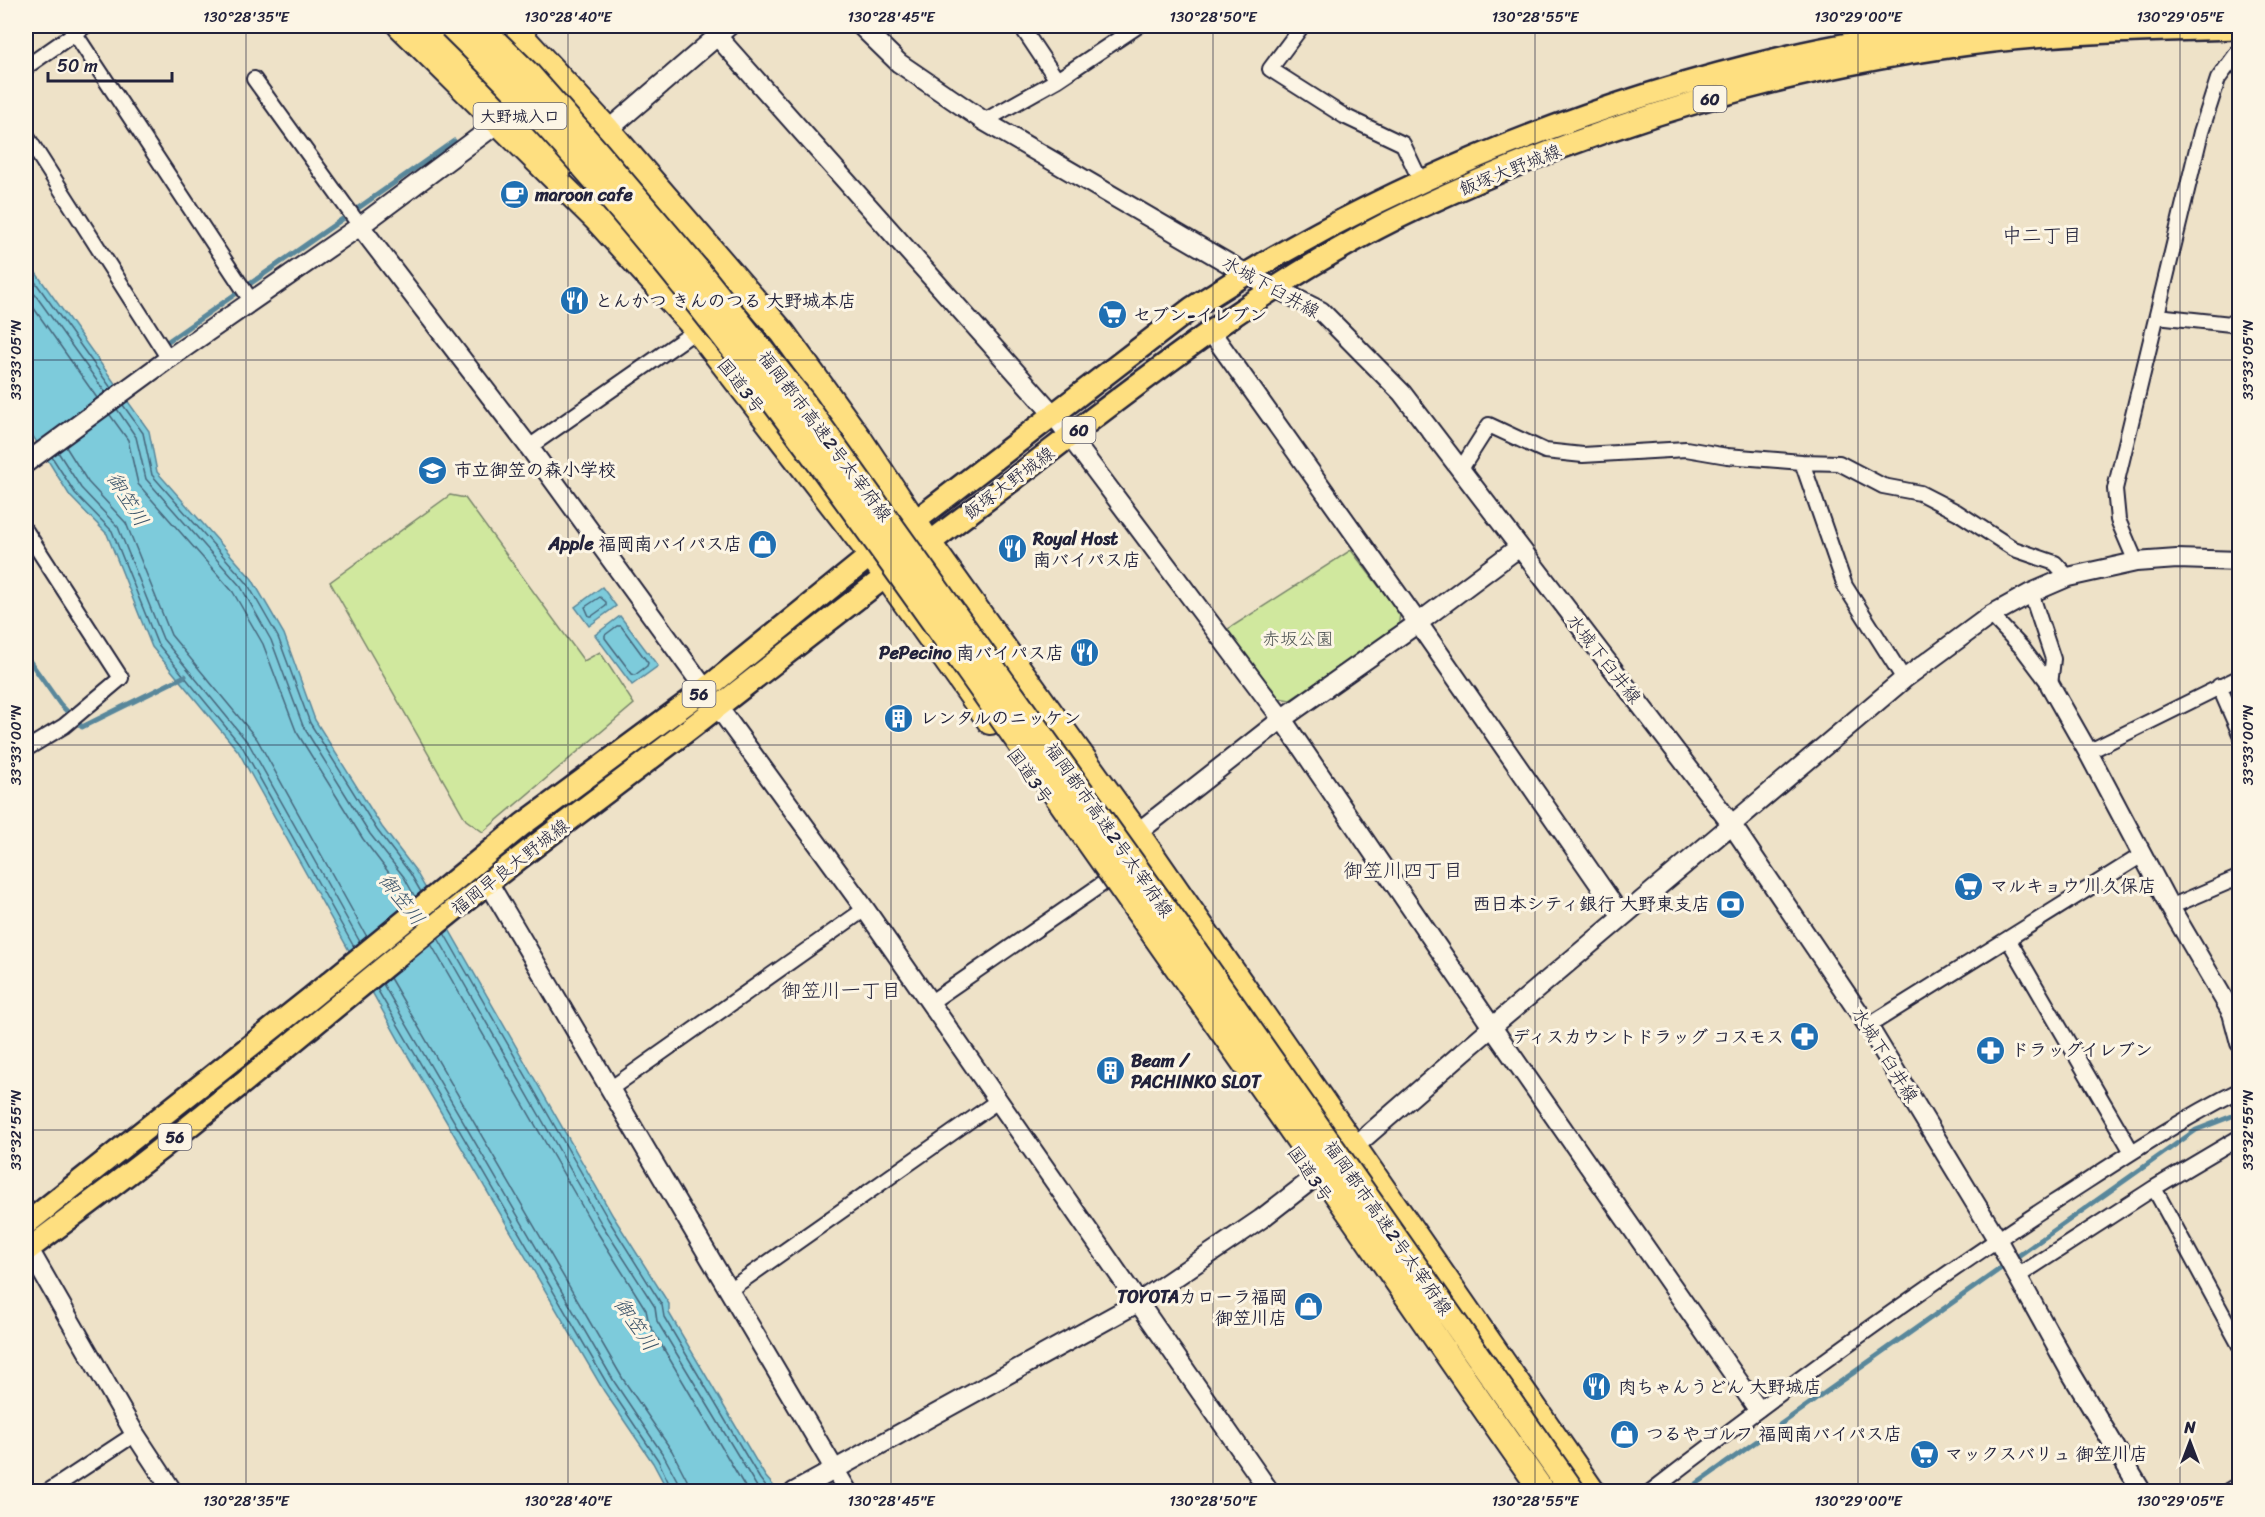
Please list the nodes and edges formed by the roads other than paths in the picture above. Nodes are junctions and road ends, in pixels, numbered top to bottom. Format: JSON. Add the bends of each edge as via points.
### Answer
{"nodes":[{"id":1,"x":400,"y":26,"type":"edge"},
{"id":2,"x":430,"y":26,"type":"edge"},
{"id":3,"x":451,"y":26,"type":"edge"},
{"id":4,"x":479,"y":26,"type":"edge"},
{"id":5,"x":512,"y":26,"type":"edge"},
{"id":6,"x":861,"y":26,"type":"edge"},
{"id":7,"x":1022,"y":26,"type":"edge"},
{"id":8,"x":1138,"y":26,"type":"edge"},
{"id":9,"x":1302,"y":26,"type":"edge"},
{"id":10,"x":1965,"y":26,"type":"edge"},
{"id":11,"x":76,"y":28,"type":"edge"},
{"id":12,"x":2240,"y":28,"type":"edge"},
{"id":13,"x":723,"y":31,"type":"edge"},
{"id":14,"x":2240,"y":49,"type":"edge"},
{"id":15,"x":26,"y":67,"type":"edge"},
{"id":16,"x":254,"y":79,"type":"dead end"},
{"id":17,"x":1057,"y":80,"type":"junction"},
{"id":18,"x":984,"y":121,"type":"junction"},
{"id":19,"x":498,"y":123,"type":"junction"},
{"id":20,"x":608,"y":130,"type":"junction"},
{"id":21,"x":26,"y":135,"type":"edge"},
{"id":22,"x":1421,"y":182,"type":"junction"},
{"id":23,"x":596,"y":219,"type":"junction"},
{"id":24,"x":360,"y":226,"type":"junction"},
{"id":25,"x":1245,"y":273,"type":"junction"},
{"id":26,"x":1276,"y":289,"type":"junction"},
{"id":27,"x":252,"y":302,"type":"junction"},
{"id":28,"x":2157,"y":316,"type":"junction"},
{"id":29,"x":2240,"y":326,"type":"edge"},
{"id":30,"x":697,"y":330,"type":"junction"},
{"id":31,"x":1210,"y":332,"type":"junction"},
{"id":32,"x":166,"y":361,"type":"junction"},
{"id":33,"x":1053,"y":414,"type":"junction"},
{"id":34,"x":1070,"y":437,"type":"junction"},
{"id":35,"x":529,"y":447,"type":"junction"},
{"id":36,"x":1802,"y":462,"type":"junction"},
{"id":37,"x":26,"y":463,"type":"edge"},
{"id":38,"x":1461,"y":469,"type":"junction"},
{"id":39,"x":915,"y":521,"type":"junction"},
{"id":40,"x":26,"y":531,"type":"edge"},
{"id":41,"x":929,"y":543,"type":"junction"},
{"id":42,"x":1518,"y":548,"type":"junction"},
{"id":43,"x":871,"y":555,"type":"junction"},
{"id":44,"x":2240,"y":561,"type":"edge"},
{"id":45,"x":2136,"y":562,"type":"junction"},
{"id":46,"x":885,"y":576,"type":"junction"},
{"id":47,"x":2068,"y":577,"type":"junction"},
{"id":48,"x":2031,"y":593,"type":"junction"},
{"id":49,"x":1991,"y":615,"type":"junction"},
{"id":50,"x":1419,"y":623,"type":"junction"},
{"id":51,"x":2240,"y":676,"type":"edge"},
{"id":52,"x":1904,"y":679,"type":"junction"},
{"id":53,"x":2050,"y":685,"type":"junction"},
{"id":54,"x":2218,"y":686,"type":"junction"},
{"id":55,"x":706,"y":689,"type":"junction"},
{"id":56,"x":718,"y":707,"type":"junction"},
{"id":57,"x":1282,"y":719,"type":"junction"},
{"id":58,"x":2240,"y":734,"type":"edge"},
{"id":59,"x":26,"y":749,"type":"edge"},
{"id":60,"x":2088,"y":752,"type":"junction"},
{"id":61,"x":1732,"y":825,"type":"junction"},
{"id":62,"x":1137,"y":832,"type":"junction"},
{"id":63,"x":2142,"y":855,"type":"junction"},
{"id":64,"x":2240,"y":877,"type":"edge"},
{"id":65,"x":488,"y":882,"type":"junction"},
{"id":66,"x":1106,"y":882,"type":"junction"},
{"id":67,"x":2170,"y":907,"type":"junction"},
{"id":68,"x":865,"y":909,"type":"junction"},
{"id":69,"x":1622,"y":916,"type":"junction"},
{"id":70,"x":2008,"y":939,"type":"junction"},
{"id":71,"x":931,"y":1002,"type":"junction"},
{"id":72,"x":2236,"y":1016,"type":"edge"},
{"id":73,"x":1868,"y":1026,"type":"junction"},
{"id":74,"x":1492,"y":1027,"type":"junction"},
{"id":75,"x":2240,"y":1043,"type":"edge"},
{"id":76,"x":610,"y":1089,"type":"junction"},
{"id":77,"x":2240,"y":1090,"type":"edge"},
{"id":78,"x":999,"y":1100,"type":"junction"},
{"id":79,"x":2240,"y":1137,"type":"edge"},
{"id":80,"x":1355,"y":1146,"type":"junction"},
{"id":81,"x":2132,"y":1152,"type":"junction"},
{"id":82,"x":1314,"y":1179,"type":"junction"},
{"id":83,"x":2154,"y":1188,"type":"junction"},
{"id":84,"x":26,"y":1224,"type":"edge"},
{"id":85,"x":1997,"y":1239,"type":"junction"},
{"id":86,"x":26,"y":1248,"type":"edge"},
{"id":87,"x":2018,"y":1276,"type":"junction"},
{"id":88,"x":729,"y":1290,"type":"junction"},
{"id":89,"x":1139,"y":1302,"type":"junction"},
{"id":90,"x":2240,"y":1346,"type":"edge"},
{"id":91,"x":1758,"y":1408,"type":"junction"},
{"id":92,"x":135,"y":1434,"type":"junction"},
{"id":93,"x":828,"y":1473,"type":"junction"},
{"id":94,"x":2240,"y":1486,"type":"edge"},
{"id":95,"x":47,"y":1491,"type":"edge"},
{"id":96,"x":173,"y":1491,"type":"edge"},
{"id":97,"x":794,"y":1491,"type":"edge"},
{"id":98,"x":848,"y":1491,"type":"edge"},
{"id":99,"x":1270,"y":1491,"type":"edge"},
{"id":100,"x":1533,"y":1491,"type":"edge"},
{"id":101,"x":1543,"y":1491,"type":"edge"},
{"id":102,"x":1573,"y":1491,"type":"edge"},
{"id":103,"x":1593,"y":1491,"type":"edge"},
{"id":104,"x":1650,"y":1491,"type":"edge"},
{"id":105,"x":2142,"y":1491,"type":"edge"},
{"id":106,"x":2230,"y":1491,"type":"edge"}],
"edges":[{"from":1,"to":19,"type":"highway","name":"国道3号"},
{"from":2,"to":23,"type":"highway","number":"大野城入口","via":[[486,77],[555,156]]},
{"from":3,"to":101,"type":"highway","name":"福岡都市高速2号太宰府線","bridge":true,"via":[[581,162],[784,415],[1152,930]]},
{"from":4,"to":102,"type":"highway","name":"福岡都市高速2号太宰府線","bridge":true,"via":[[604,159],[802,401],[1178,927]]},
{"from":5,"to":20,"type":"highway"},
{"from":6,"to":18,"type":"street","name":"水城下臼井線","via":[[899,63]]},
{"from":7,"to":17,"type":"street"},
{"from":8,"to":17,"type":"street"},
{"from":9,"to":22,"type":"street","via":[[1269,69],[1344,116],[1403,144]]},
{"from":10,"to":22,"type":"main road","name":"飯塚大野城線","number":"60","via":[[1786,57],[1655,93],[1569,122]]},
{"from":11,"to":15,"type":"street"},
{"from":11,"to":27,"type":"street"},
{"from":12,"to":26,"type":"main road","name":"飯塚大野城線","number":"60","via":[[1994,41],[1880,58],[1770,82],[1661,113],[1418,208]]},
{"from":13,"to":20,"type":"street"},
{"from":13,"to":33,"type":"street"},
{"from":14,"to":28,"type":"street","via":[[2218,79],[2201,132]]},
{"from":16,"to":24,"type":"street"},
{"from":17,"to":18,"type":"street"},
{"from":18,"to":25,"type":"street","name":"水城下臼井線"},
{"from":19,"to":23,"type":"highway","name":"国道3号"},
{"from":19,"to":24,"type":"street"},
{"from":20,"to":39,"type":"highway","via":[[783,333]]},
{"from":21,"to":32,"type":"street"},
{"from":22,"to":25,"type":"main road","name":"飯塚大野城線","number":"60","via":[[1374,202]]},
{"from":23,"to":30,"type":"highway","name":"国道3号"},
{"from":24,"to":27,"type":"street"},
{"from":24,"to":35,"type":"street"},
{"from":25,"to":26,"type":"street","name":"水城下臼井線"},
{"from":25,"to":33,"type":"main road","name":"飯塚大野城線","number":"60","via":[[1192,308]]},
{"from":26,"to":31,"type":"main road","name":"飯塚大野城線","number":"60"},
{"from":26,"to":38,"type":"street","name":"水城下臼井線","via":[[1321,311],[1402,393]]},
{"from":27,"to":32,"type":"street"},
{"from":28,"to":29,"type":"street"},
{"from":28,"to":45,"type":"street","via":[[2115,489],[2118,520]]},
{"from":30,"to":35,"type":"street"},
{"from":30,"to":43,"type":"highway","name":"国道3号"},
{"from":31,"to":34,"type":"main road","name":"飯塚大野城線","number":"60"},
{"from":31,"to":50,"type":"street"},
{"from":32,"to":37,"type":"street"},
{"from":33,"to":34,"type":"street"},
{"from":33,"to":39,"type":"main road","name":"飯塚大野城線","number":"60"},
{"from":34,"to":41,"type":"main road","name":"飯塚大野城線","number":"60"},
{"from":34,"to":57,"type":"street"},
{"from":35,"to":55,"type":"street"},
{"from":36,"to":38,"type":"street","via":[[1686,449],[1582,455],[1545,451],[1490,425]]},
{"from":36,"to":47,"type":"street","via":[[1839,463],[1882,486],[1920,493],[2014,549],[2055,563]]},
{"from":36,"to":52,"type":"street","via":[[1845,586]]},
{"from":38,"to":42,"type":"street","name":"水城下臼井線"},
{"from":39,"to":41,"type":"highway"},
{"from":39,"to":43,"type":"main road","name":"飯塚大野城線","number":"60"},
{"from":40,"to":59,"type":"street","via":[[121,678],[64,726]]},
{"from":41,"to":46,"type":"main road","name":"飯塚大野城線","number":"60"},
{"from":41,"to":62,"type":"highway"},
{"from":42,"to":50,"type":"street"},
{"from":42,"to":61,"type":"street","name":"水城下臼井線"},
{"from":43,"to":46,"type":"highway","name":"国道3号"},
{"from":43,"to":55,"type":"main road","name":"福岡早良大野城線","number":"56"},
{"from":44,"to":45,"type":"street"},
{"from":45,"to":47,"type":"street"},
{"from":46,"to":56,"type":"main road","name":"福岡早良大野城線","number":"56"},
{"from":46,"to":66,"type":"highway","name":"国道3号"},
{"from":47,"to":48,"type":"street"},
{"from":48,"to":49,"type":"street"},
{"from":48,"to":53,"type":"street","via":[[2053,659]]},
{"from":49,"to":52,"type":"street"},
{"from":49,"to":53,"type":"street"},
{"from":50,"to":57,"type":"street"},
{"from":50,"to":69,"type":"street"},
{"from":51,"to":54,"type":"street"},
{"from":52,"to":61,"type":"street"},
{"from":53,"to":60,"type":"street"},
{"from":54,"to":58,"type":"street"},
{"from":54,"to":60,"type":"street"},
{"from":55,"to":56,"type":"street"},
{"from":55,"to":84,"type":"main road","name":"福岡早良大野城線","number":"56","via":[[522,825]]},
{"from":56,"to":65,"type":"main road","name":"福岡早良大野城線","number":"56"},
{"from":56,"to":68,"type":"street"},
{"from":57,"to":62,"type":"street"},
{"from":57,"to":74,"type":"street"},
{"from":60,"to":63,"type":"street"},
{"from":61,"to":69,"type":"street"},
{"from":61,"to":73,"type":"street","name":"水城下臼井線"},
{"from":62,"to":80,"type":"highway"},
{"from":63,"to":67,"type":"street"},
{"from":63,"to":70,"type":"street"},
{"from":64,"to":67,"type":"street"},
{"from":65,"to":76,"type":"street"},
{"from":65,"to":86,"type":"main road","name":"福岡早良大野城線","number":"56","via":[[153,1155]]},
{"from":66,"to":71,"type":"street"},
{"from":66,"to":82,"type":"highway","name":"国道3号"},
{"from":67,"to":72,"type":"street"},
{"from":68,"to":71,"type":"street"},
{"from":68,"to":76,"type":"street"},
{"from":69,"to":74,"type":"street"},
{"from":70,"to":73,"type":"street"},
{"from":70,"to":81,"type":"street"},
{"from":71,"to":78,"type":"street"},
{"from":72,"to":75,"type":"street"},
{"from":73,"to":85,"type":"street","name":"水城下臼井線"},
{"from":74,"to":80,"type":"street"},
{"from":74,"to":91,"type":"street"},
{"from":76,"to":88,"type":"street"},
{"from":77,"to":81,"type":"street"},
{"from":78,"to":88,"type":"street"},
{"from":78,"to":89,"type":"street"},
{"from":79,"to":83,"type":"street"},
{"from":80,"to":82,"type":"street"},
{"from":80,"to":103,"type":"highway"},
{"from":81,"to":85,"type":"street"},
{"from":82,"to":89,"type":"street"},
{"from":82,"to":100,"type":"highway","name":"国道3号"},
{"from":83,"to":87,"type":"street"},
{"from":83,"to":90,"type":"street"},
{"from":85,"to":87,"type":"street","name":"水城下臼井線"},
{"from":85,"to":91,"type":"street"},
{"from":86,"to":92,"type":"street"},
{"from":87,"to":105,"type":"street","name":"水城下臼井線","via":[[2070,1373]]},
{"from":88,"to":93,"type":"street"},
{"from":89,"to":93,"type":"street"},
{"from":89,"to":99,"type":"street"},
{"from":91,"to":104,"type":"street"},
{"from":92,"to":95,"type":"street"},
{"from":92,"to":96,"type":"street"},
{"from":93,"to":97,"type":"street"},
{"from":93,"to":98,"type":"street"},
{"from":94,"to":106,"type":"street"}]}
